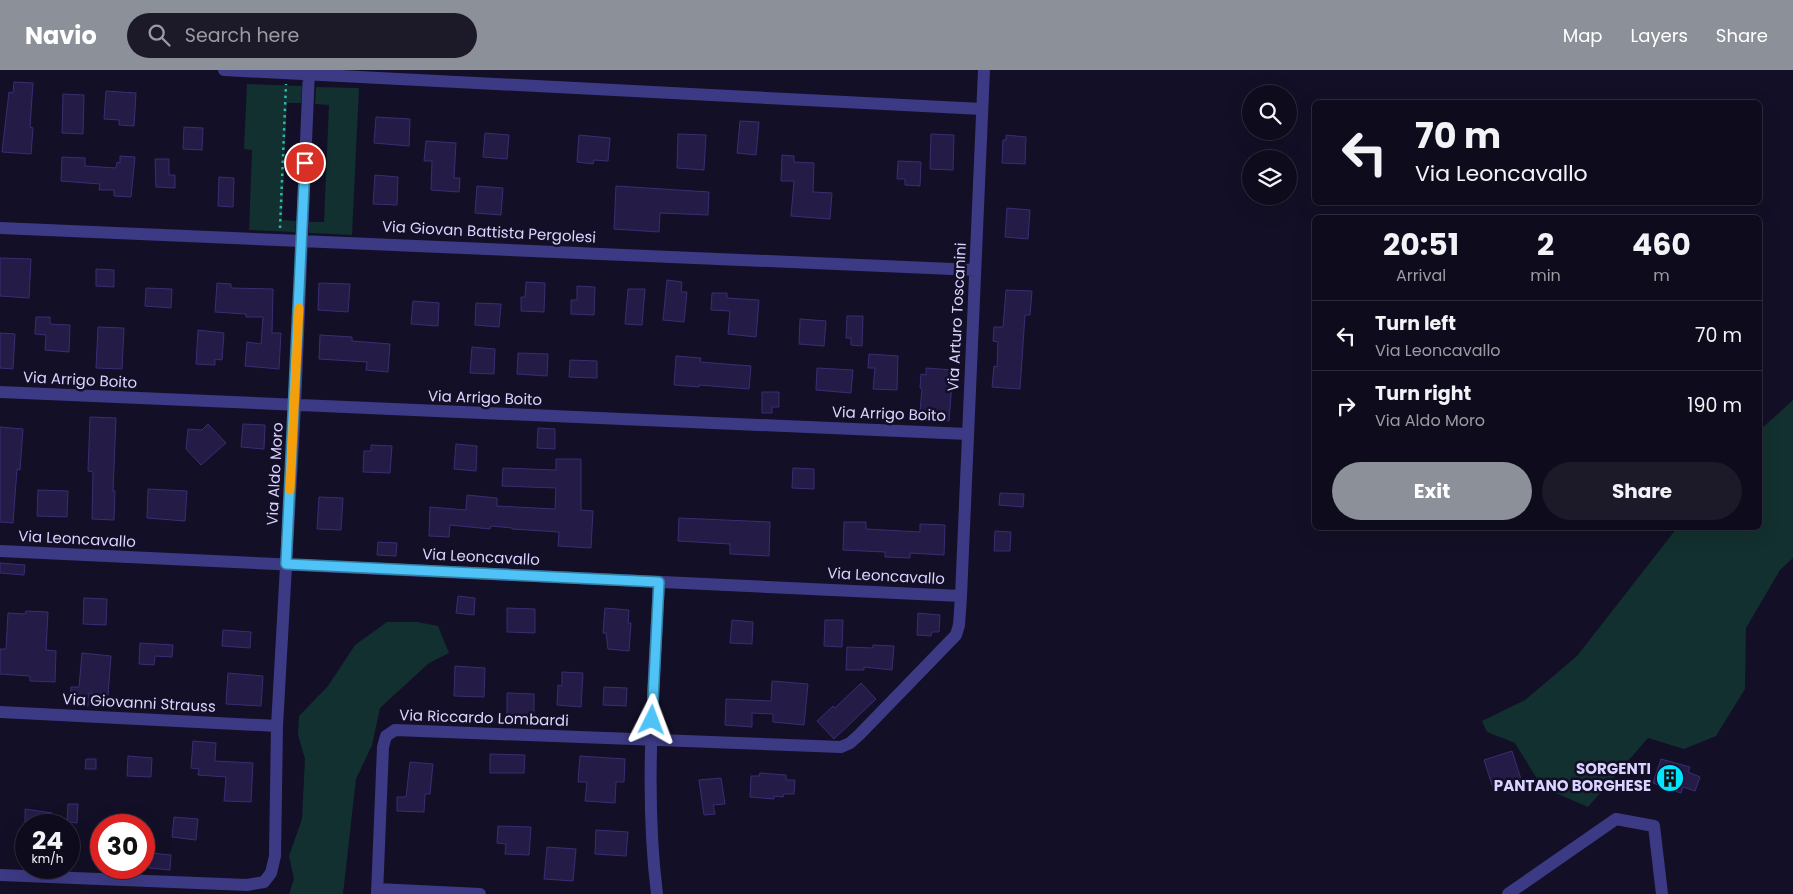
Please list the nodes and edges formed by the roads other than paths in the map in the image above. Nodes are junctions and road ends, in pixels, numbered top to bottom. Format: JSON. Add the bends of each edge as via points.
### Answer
{"nodes":[{"id":1,"x":224,"y":70,"type":"edge"},
{"id":2,"x":984,"y":70,"type":"edge"},
{"id":3,"x":309,"y":72,"type":"edge"},
{"id":4,"x":982,"y":109,"type":"junction"},
{"id":5,"x":0,"y":228,"type":"edge"},
{"id":6,"x":302,"y":240,"type":"junction"},
{"id":7,"x":976,"y":270,"type":"junction"},
{"id":8,"x":0,"y":392,"type":"edge"},
{"id":9,"x":295,"y":406,"type":"junction"},
{"id":10,"x":968,"y":434,"type":"junction"},
{"id":11,"x":0,"y":551,"type":"edge"},
{"id":12,"x":286,"y":564,"type":"junction"},
{"id":13,"x":659,"y":582,"type":"junction"},
{"id":14,"x":961,"y":596,"type":"junction"},
{"id":15,"x":0,"y":712,"type":"edge"},
{"id":16,"x":277,"y":726,"type":"junction"},
{"id":17,"x":651,"y":740,"type":"junction"},
{"id":18,"x":0,"y":875,"type":"edge"},
{"id":19,"x":377,"y":891,"type":"edge"},
{"id":20,"x":480,"y":894,"type":"edge"},
{"id":21,"x":657,"y":894,"type":"edge"},
{"id":22,"x":1508,"y":894,"type":"edge"},
{"id":23,"x":1662,"y":894,"type":"edge"}],
"edges":[{"from":1,"to":3,"type":"street"},
{"from":2,"to":4,"type":"street","name":"Via Arturo Toscanini"},
{"from":3,"to":4,"type":"street"},
{"from":3,"to":6,"type":"street","name":"Via Aldo Moro"},
{"from":4,"to":7,"type":"street","name":"Via Arturo Toscanini"},
{"from":5,"to":6,"type":"street","name":"Via Giovan Battista Pergolesi"},
{"from":6,"to":7,"type":"street","name":"Via Giovan Battista Pergolesi"},
{"from":6,"to":9,"type":"street","name":"Via Aldo Moro"},
{"from":7,"to":10,"type":"street","name":"Via Arturo Toscanini"},
{"from":8,"to":9,"type":"street","name":"Via Arrigo Boito"},
{"from":9,"to":10,"type":"street","name":"Via Arrigo Boito"},
{"from":9,"to":12,"type":"street","name":"Via Aldo Moro"},
{"from":10,"to":14,"type":"street","name":"Via Arturo Toscanini"},
{"from":11,"to":12,"type":"street","name":"Via Leoncavallo"},
{"from":12,"to":13,"type":"street","name":"Via Leoncavallo"},
{"from":12,"to":16,"type":"street","name":"Via Aldo Moro"},
{"from":13,"to":14,"type":"street","name":"Via Leoncavallo"},
{"from":13,"to":17,"type":"street"},
{"from":14,"to":17,"type":"street","name":"Via Arturo Toscanini","via":[[956,635],[846,746]]},
{"from":15,"to":16,"type":"street","name":"Via Giovanni Strauss"},
{"from":16,"to":18,"type":"street","name":"Via Aldo Moro","via":[[274,856],[268,879],[246,885]]},
{"from":17,"to":19,"type":"street","name":"Via Riccardo Lombardi","via":[[390,732],[383,747]]},
{"from":17,"to":21,"type":"street","via":[[651,831]]},
{"from":19,"to":20,"type":"street"},
{"from":22,"to":23,"type":"street","via":[[1616,819],[1654,826]]}]}
